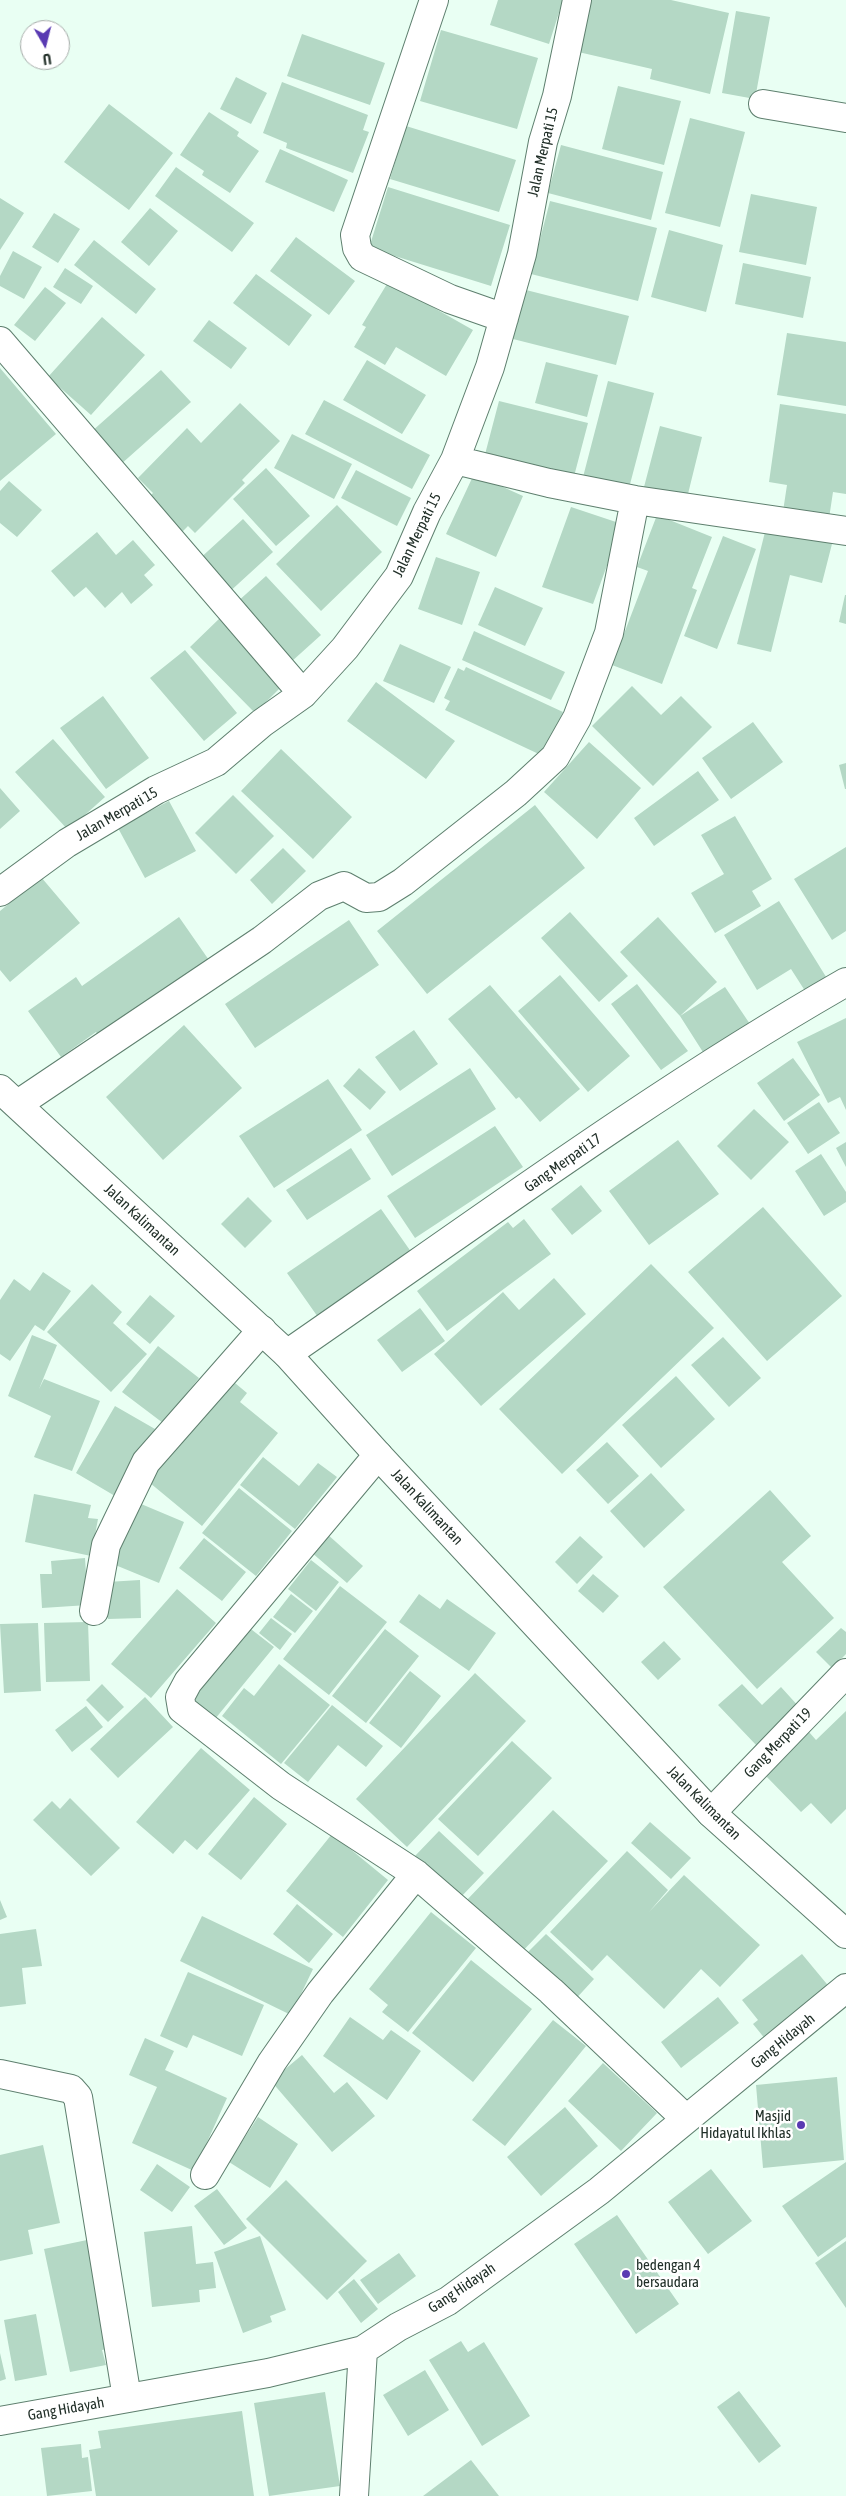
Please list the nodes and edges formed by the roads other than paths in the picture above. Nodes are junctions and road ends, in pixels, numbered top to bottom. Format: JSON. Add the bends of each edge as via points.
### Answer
{"nodes":[{"id":1,"x":434,"y":0,"type":"edge"},
{"id":2,"x":577,"y":0,"type":"edge"},
{"id":3,"x":763,"y":104,"type":"dead end"},
{"id":4,"x":846,"y":118,"type":"edge"},
{"id":5,"x":504,"y":318,"type":"junction"},
{"id":6,"x":0,"y":342,"type":"edge"},
{"id":7,"x":455,"y":460,"type":"junction"},
{"id":8,"x":635,"y":500,"type":"junction"},
{"id":9,"x":846,"y":531,"type":"edge"},
{"id":10,"x":303,"y":694,"type":"junction"},
{"id":11,"x":0,"y":892,"type":"edge"},
{"id":12,"x":846,"y":982,"type":"edge"},
{"id":13,"x":9,"y":1097,"type":"edge"},
{"id":14,"x":262,"y":1330,"type":"junction"},
{"id":15,"x":287,"y":1354,"type":"junction"},
{"id":16,"x":378,"y":1455,"type":"junction"},
{"id":17,"x":94,"y":1611,"type":"dead end"},
{"id":18,"x":846,"y":1673,"type":"edge"},
{"id":19,"x":711,"y":1812,"type":"junction"},
{"id":20,"x":416,"y":1874,"type":"junction"},
{"id":21,"x":846,"y":1934,"type":"edge"},
{"id":22,"x":846,"y":1988,"type":"edge"},
{"id":23,"x":0,"y":2074,"type":"edge"},
{"id":24,"x":686,"y":2119,"type":"junction"},
{"id":25,"x":205,"y":2175,"type":"dead end"},
{"id":26,"x":363,"y":2350,"type":"junction"},
{"id":27,"x":127,"y":2398,"type":"junction"},
{"id":28,"x":0,"y":2421,"type":"edge"},
{"id":29,"x":354,"y":2496,"type":"edge"}],
"edges":[{"from":1,"to":5,"type":"street","via":[[355,235],[357,248],[362,257],[450,299]]},
{"from":2,"to":5,"type":"street","name":"Jalan Merpati 15","via":[[557,96],[543,142],[522,254]]},
{"from":3,"to":4,"type":"street"},
{"from":5,"to":7,"type":"street","name":"Jalan Merpati 15","via":[[490,367]]},
{"from":6,"to":10,"type":"street"},
{"from":7,"to":8,"type":"street"},
{"from":7,"to":10,"type":"street","name":"Jalan Merpati 15","via":[[427,512],[399,576],[345,648]]},
{"from":8,"to":9,"type":"street"},
{"from":8,"to":13,"type":"street","via":[[609,633],[577,718],[555,757],[516,793],[403,882],[374,898],[366,898],[344,886],[334,888],[262,940]]},
{"from":10,"to":11,"type":"street","name":"Jalan Merpati 15","via":[[216,762],[156,790],[67,843]]},
{"from":12,"to":15,"type":"street","name":"Gang Merpati 17","via":[[760,1031],[679,1083]]},
{"from":13,"to":14,"type":"street","name":"Jalan Kalimantan"},
{"from":14,"to":15,"type":"street","name":"Jalan Kalimantan"},
{"from":14,"to":17,"type":"street","via":[[146,1462],[106,1545]]},
{"from":15,"to":16,"type":"street","name":"Jalan Kalimantan"},
{"from":16,"to":19,"type":"street","name":"Jalan Kalimantan"},
{"from":16,"to":20,"type":"street","via":[[188,1682],[180,1697],[182,1709],[281,1786]]},
{"from":18,"to":19,"type":"street","name":"Gang Merpati 19"},
{"from":19,"to":21,"type":"street","name":"Jalan Kalimantan"},
{"from":20,"to":24,"type":"street","via":[[552,1992]]},
{"from":20,"to":25,"type":"street","via":[[320,1993],[272,2062]]},
{"from":22,"to":24,"type":"street","name":"Gang Hidayah"},
{"from":23,"to":27,"type":"street","via":[[71,2089],[78,2097]]},
{"from":24,"to":26,"type":"street","name":"Gang Hidayah","via":[[599,2191],[448,2301]]},
{"from":26,"to":27,"type":"street","name":"Gang Hidayah","via":[[268,2373]]},
{"from":26,"to":29,"type":"street"},
{"from":27,"to":28,"type":"street","name":"Gang Hidayah"}]}
